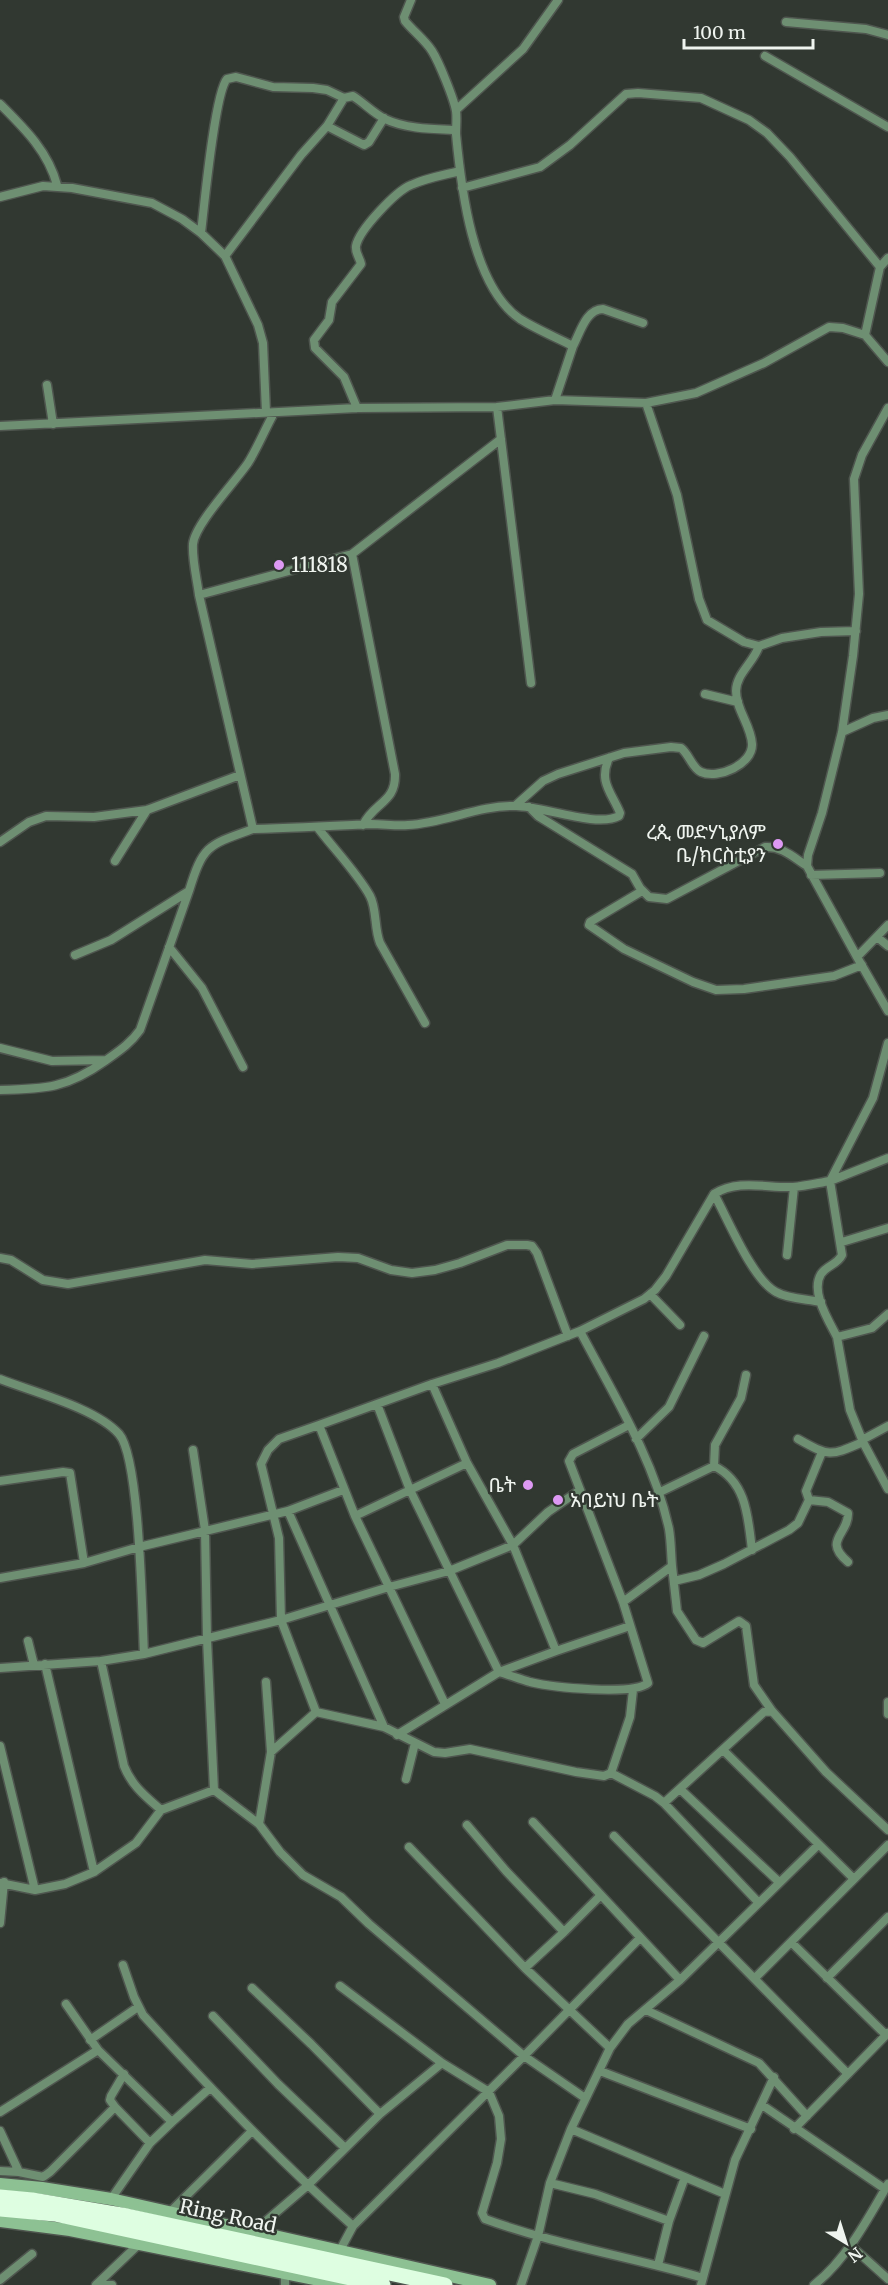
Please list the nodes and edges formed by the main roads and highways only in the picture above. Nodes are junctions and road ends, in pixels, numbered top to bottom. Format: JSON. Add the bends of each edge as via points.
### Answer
{"nodes":[{"id":1,"x":0,"y":2198,"type":"edge"},
{"id":2,"x":0,"y":2209,"type":"edge"},
{"id":3,"x":383,"y":2285,"type":"edge"},
{"id":4,"x":445,"y":2285,"type":"edge"}],
"edges":[{"from":1,"to":4,"type":"highway","name":"Ring Road","via":[[32,2199],[127,2216]]},
{"from":2,"to":3,"type":"highway","name":"Ring Road","via":[[55,2214]]}]}
